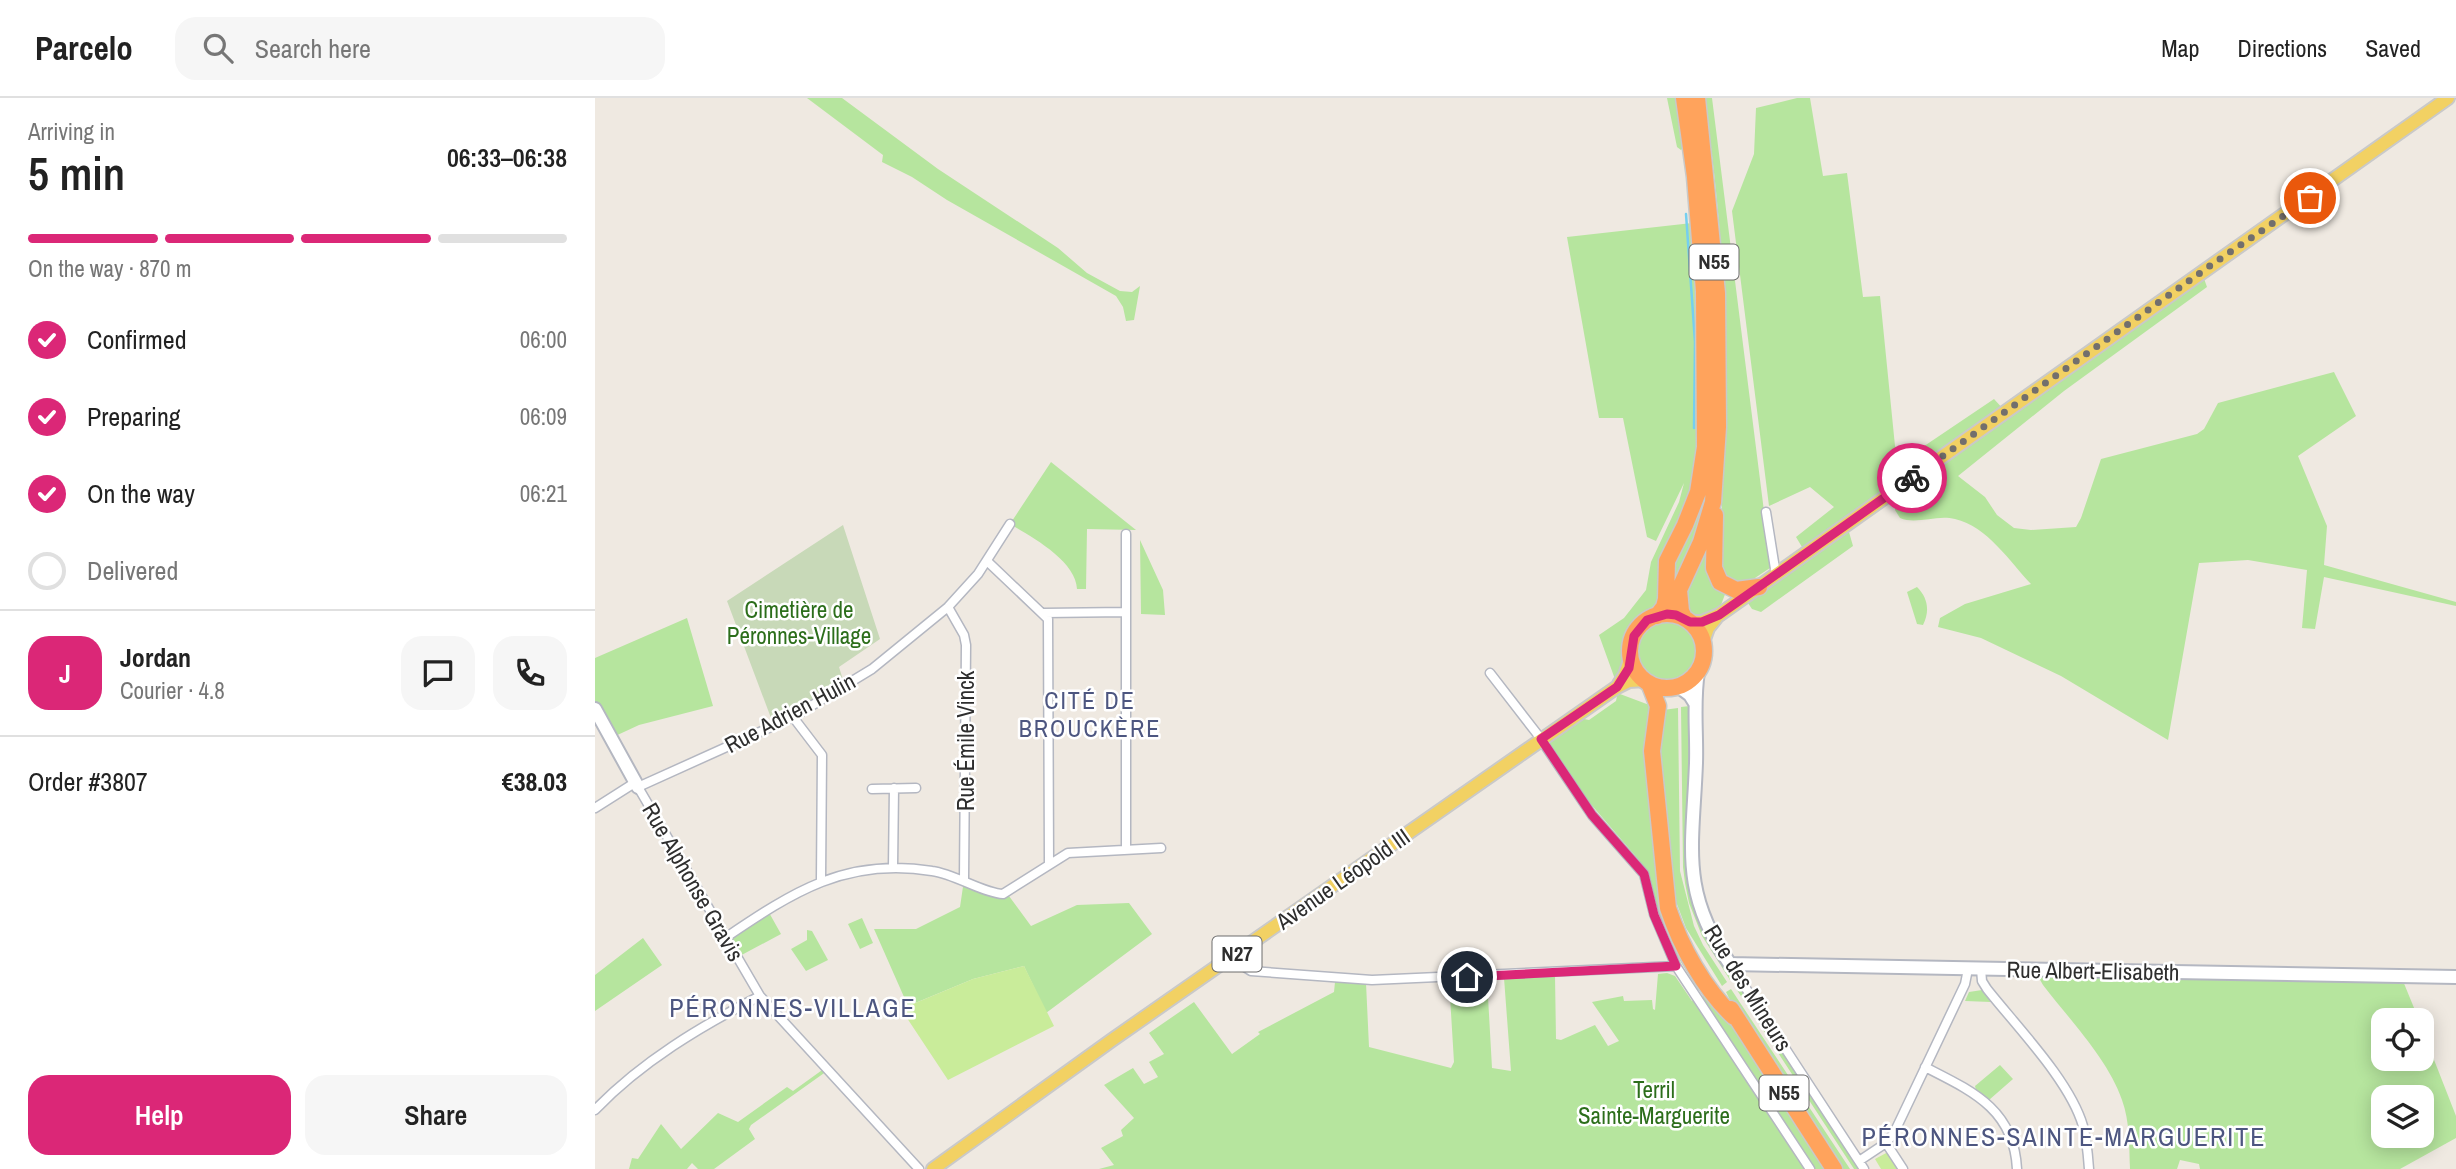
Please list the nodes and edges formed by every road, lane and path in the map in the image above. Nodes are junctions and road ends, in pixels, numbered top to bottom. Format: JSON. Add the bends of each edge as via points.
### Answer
{"nodes":[{"id":1,"x":1684,"y":98,"type":"edge"},
{"id":2,"x":1697,"y":98,"type":"edge"},
{"id":3,"x":2448,"y":98,"type":"edge"},
{"id":4,"x":1713,"y":502,"type":"junction"},
{"id":5,"x":1766,"y":512,"type":"dead end"},
{"id":6,"x":1010,"y":524,"type":"dead end"},
{"id":7,"x":1126,"y":534,"type":"dead end"},
{"id":8,"x":987,"y":561,"type":"junction"},
{"id":9,"x":1776,"y":575,"type":"junction"},
{"id":10,"x":1759,"y":587,"type":"junction"},
{"id":11,"x":948,"y":607,"type":"junction"},
{"id":12,"x":1126,"y":612,"type":"junction"},
{"id":13,"x":1044,"y":614,"type":"junction"},
{"id":14,"x":1719,"y":615,"type":"junction"},
{"id":15,"x":1657,"y":616,"type":"junction"},
{"id":16,"x":1687,"y":620,"type":"junction"},
{"id":17,"x":1703,"y":642,"type":"junction"},
{"id":18,"x":1631,"y":657,"type":"junction"},
{"id":19,"x":1698,"y":672,"type":"junction"},
{"id":20,"x":1490,"y":673,"type":"dead end"},
{"id":21,"x":1648,"y":682,"type":"junction"},
{"id":22,"x":1617,"y":687,"type":"junction"},
{"id":23,"x":1676,"y":687,"type":"junction"},
{"id":24,"x":1695,"y":703,"type":"junction"},
{"id":25,"x":1658,"y":706,"type":"junction"},
{"id":26,"x":595,"y":709,"type":"edge"},
{"id":27,"x":793,"y":717,"type":"junction"},
{"id":28,"x":1541,"y":739,"type":"junction"},
{"id":29,"x":637,"y":784,"type":"junction"},
{"id":30,"x":894,"y":788,"type":"junction"},
{"id":31,"x":916,"y":788,"type":"dead end"},
{"id":32,"x":872,"y":789,"type":"dead end"},
{"id":33,"x":595,"y":808,"type":"edge"},
{"id":34,"x":1161,"y":848,"type":"dead end"},
{"id":35,"x":1126,"y":850,"type":"junction"},
{"id":36,"x":1049,"y":863,"type":"junction"},
{"id":37,"x":893,"y":867,"type":"junction"},
{"id":38,"x":821,"y":880,"type":"junction"},
{"id":39,"x":964,"y":880,"type":"junction"},
{"id":40,"x":725,"y":938,"type":"junction"},
{"id":41,"x":1246,"y":948,"type":"junction"},
{"id":42,"x":1228,"y":961,"type":"junction"},
{"id":43,"x":1730,"y":964,"type":"junction"},
{"id":44,"x":1676,"y":966,"type":"junction"},
{"id":45,"x":1247,"y":968,"type":"junction"},
{"id":46,"x":1974,"y":969,"type":"junction"},
{"id":47,"x":2456,"y":977,"type":"edge"},
{"id":48,"x":760,"y":996,"type":"junction"},
{"id":49,"x":1925,"y":1068,"type":"junction"},
{"id":50,"x":595,"y":1110,"type":"edge"},
{"id":51,"x":1886,"y":1143,"type":"junction"},
{"id":52,"x":1859,"y":1161,"type":"junction"},
{"id":53,"x":936,"y":1168,"type":"edge"},
{"id":54,"x":919,"y":1169,"type":"edge"},
{"id":55,"x":1810,"y":1169,"type":"edge"},
{"id":56,"x":1834,"y":1169,"type":"edge"},
{"id":57,"x":1864,"y":1169,"type":"edge"},
{"id":58,"x":1903,"y":1169,"type":"edge"},
{"id":59,"x":2017,"y":1169,"type":"edge"},
{"id":60,"x":2089,"y":1169,"type":"edge"}],
"edges":[{"from":1,"to":15,"type":"highway","number":"N55","via":[[1704,291],[1705,447],[1702,478],[1667,561],[1664,607]]},
{"from":2,"to":4,"type":"highway","number":"N55","via":[[1717,293],[1718,427]]},
{"from":3,"to":9,"type":"main road"},
{"from":4,"to":10,"type":"highway","via":[[1718,578],[1736,590]]},
{"from":4,"to":16,"type":"highway","number":"N55","via":[[1701,542],[1680,584],[1679,603]]},
{"from":5,"to":9,"type":"street"},
{"from":6,"to":8,"type":"street","name":"Rue Adrien Hulin"},
{"from":7,"to":12,"type":"street"},
{"from":8,"to":11,"type":"street","name":"Rue Adrien Hulin"},
{"from":8,"to":13,"type":"street"},
{"from":9,"to":10,"type":"main road"},
{"from":10,"to":14,"type":"main road"},
{"from":11,"to":27,"type":"street","name":"Rue Adrien Hulin","via":[[872,669]]},
{"from":11,"to":39,"type":"street","name":"Rue Émile Vinck","via":[[966,645]]},
{"from":12,"to":13,"type":"street"},
{"from":12,"to":35,"type":"street"},
{"from":13,"to":36,"type":"street","via":[[1049,631]]},
{"from":14,"to":16,"type":"main road","via":[[1702,622]]},
{"from":14,"to":17,"type":"main road"},
{"from":15,"to":16,"type":"highway","via":[[1676,615]]},
{"from":15,"to":18,"type":"highway","via":[[1639,627]]},
{"from":16,"to":17,"type":"highway"},
{"from":17,"to":19,"type":"highway"},
{"from":18,"to":21,"type":"highway"},
{"from":18,"to":22,"type":"main road"},
{"from":19,"to":23,"type":"highway"},
{"from":19,"to":24,"type":"street","name":"Rue des Mineurs"},
{"from":20,"to":28,"type":"street"},
{"from":21,"to":22,"type":"main road","name":"Avenue Léopold III","number":"N27","via":[[1629,681]]},
{"from":21,"to":23,"type":"highway","number":"N27"},
{"from":21,"to":25,"type":"highway","number":"N55"},
{"from":22,"to":28,"type":"main road","name":"Avenue Léopold III","number":"N27"},
{"from":23,"to":24,"type":"street"},
{"from":23,"to":25,"type":"highway"},
{"from":24,"to":43,"type":"street","name":"Rue des Mineurs","via":[[1693,877],[1707,926]]},
{"from":25,"to":56,"type":"highway","number":"N55","via":[[1652,751],[1666,884],[1682,928]]},
{"from":26,"to":29,"type":"street","name":"Rue Alphonse Gravis"},
{"from":27,"to":29,"type":"street","name":"Rue Adrien Hulin"},
{"from":27,"to":38,"type":"street","via":[[822,755]]},
{"from":28,"to":41,"type":"main road","name":"Avenue Léopold III","number":"N27"},
{"from":28,"to":44,"type":"street","via":[[1592,815],[1644,874],[1654,915]]},
{"from":29,"to":33,"type":"street","name":"Rue Adrien Hulin"},
{"from":29,"to":40,"type":"street","name":"Rue Alphonse Gravis"},
{"from":30,"to":31,"type":"street"},
{"from":30,"to":32,"type":"street"},
{"from":30,"to":37,"type":"street"},
{"from":34,"to":35,"type":"street"},
{"from":35,"to":36,"type":"street","via":[[1072,852]]},
{"from":36,"to":39,"type":"street","via":[[1003,894]]},
{"from":37,"to":38,"type":"street"},
{"from":37,"to":39,"type":"street"},
{"from":38,"to":40,"type":"street","via":[[784,898]]},
{"from":40,"to":48,"type":"street","name":"Rue Alphonse Gravis"},
{"from":41,"to":42,"type":"main road","name":"Avenue Léopold III","number":"N27"},
{"from":41,"to":45,"type":"street"},
{"from":42,"to":45,"type":"street"},
{"from":42,"to":53,"type":"main road","name":"Avenue Léopold III","number":"N27"},
{"from":43,"to":46,"type":"street","name":"Rue Albert-Elisabeth"},
{"from":43,"to":52,"type":"street","name":"Rue des Mineurs"},
{"from":44,"to":45,"type":"street","via":[[1372,980]]},
{"from":44,"to":55,"type":"street"},
{"from":46,"to":47,"type":"street","name":"Rue Albert-Elisabeth"},
{"from":46,"to":49,"type":"street"},
{"from":46,"to":60,"type":"street","via":[[2057,1076],[2078,1111]]},
{"from":48,"to":50,"type":"street","via":[[631,1076]]},
{"from":48,"to":54,"type":"street","name":"Rue Alphonse Gravis"},
{"from":49,"to":51,"type":"street"},
{"from":49,"to":59,"type":"street","via":[[1986,1101],[2008,1131]]},
{"from":51,"to":52,"type":"street"},
{"from":51,"to":58,"type":"street"},
{"from":52,"to":57,"type":"street","name":"Rue des Mineurs"}]}
